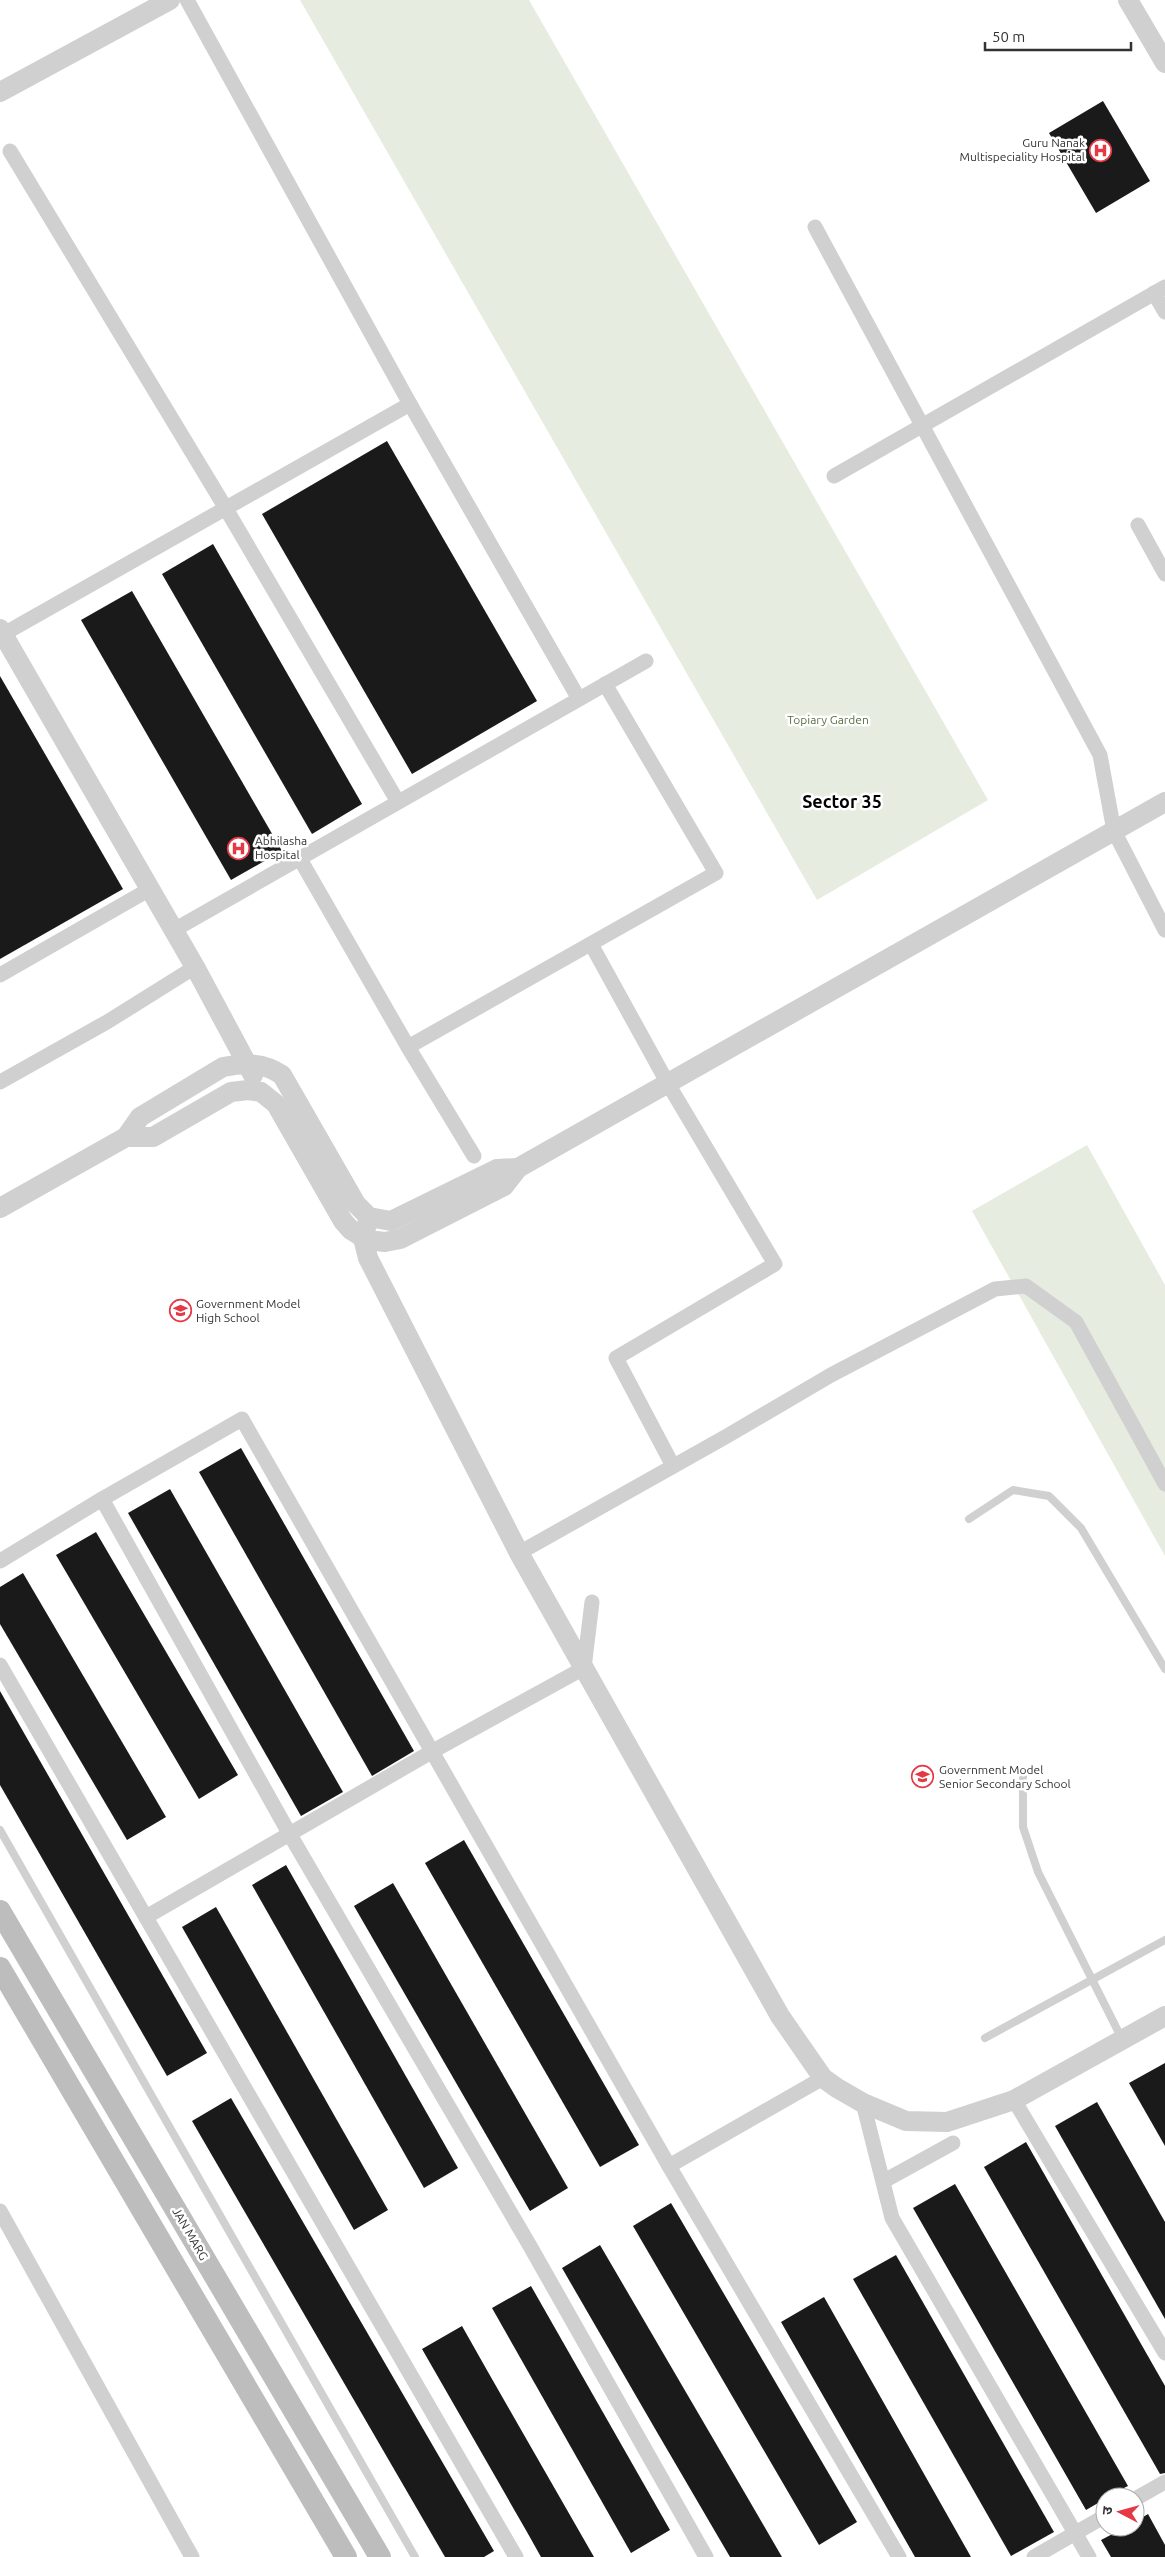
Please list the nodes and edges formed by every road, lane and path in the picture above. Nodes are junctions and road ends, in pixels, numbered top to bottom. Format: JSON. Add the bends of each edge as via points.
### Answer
{"nodes":[{"id":1,"x":170,"y":0,"type":"edge"},
{"id":2,"x":187,"y":0,"type":"edge"},
{"id":3,"x":1128,"y":0,"type":"edge"},
{"id":4,"x":1165,"y":63,"type":"edge"},
{"id":5,"x":0,"y":92,"type":"edge"},
{"id":6,"x":10,"y":150,"type":"dead end"},
{"id":7,"x":814,"y":226,"type":"dead end"},
{"id":8,"x":1160,"y":290,"type":"edge"},
{"id":9,"x":1165,"y":312,"type":"edge"},
{"id":10,"x":410,"y":404,"type":"junction"},
{"id":11,"x":922,"y":425,"type":"junction"},
{"id":12,"x":834,"y":476,"type":"dead end"},
{"id":13,"x":225,"y":507,"type":"junction"},
{"id":14,"x":1138,"y":525,"type":"dead end"},
{"id":15,"x":1165,"y":574,"type":"edge"},
{"id":16,"x":1,"y":633,"type":"edge"},
{"id":17,"x":646,"y":661,"type":"dead end"},
{"id":18,"x":605,"y":684,"type":"junction"},
{"id":19,"x":579,"y":699,"type":"junction"},
{"id":20,"x":398,"y":802,"type":"junction"},
{"id":21,"x":1165,"y":802,"type":"edge"},
{"id":22,"x":1114,"y":831,"type":"junction"},
{"id":23,"x":300,"y":859,"type":"junction"},
{"id":24,"x":150,"y":889,"type":"junction"},
{"id":25,"x":174,"y":930,"type":"junction"},
{"id":26,"x":1165,"y":930,"type":"edge"},
{"id":27,"x":591,"y":944,"type":"junction"},
{"id":28,"x":195,"y":967,"type":"junction"},
{"id":29,"x":0,"y":974,"type":"edge"},
{"id":30,"x":408,"y":1047,"type":"junction"},
{"id":31,"x":247,"y":1064,"type":"junction"},
{"id":32,"x":0,"y":1082,"type":"edge"},
{"id":33,"x":667,"y":1082,"type":"junction"},
{"id":34,"x":262,"y":1092,"type":"junction"},
{"id":35,"x":126,"y":1137,"type":"junction"},
{"id":36,"x":474,"y":1156,"type":"dead end"},
{"id":37,"x":518,"y":1168,"type":"junction"},
{"id":38,"x":0,"y":1208,"type":"edge"},
{"id":39,"x":369,"y":1217,"type":"junction"},
{"id":40,"x":362,"y":1238,"type":"junction"},
{"id":41,"x":673,"y":1466,"type":"junction"},
{"id":42,"x":1165,"y":1484,"type":"edge"},
{"id":43,"x":102,"y":1499,"type":"junction"},
{"id":44,"x":969,"y":1519,"type":"dead end"},
{"id":45,"x":519,"y":1552,"type":"junction"},
{"id":46,"x":0,"y":1561,"type":"edge"},
{"id":47,"x":592,"y":1602,"type":"dead end"},
{"id":48,"x":0,"y":1665,"type":"edge"},
{"id":49,"x":584,"y":1668,"type":"junction"},
{"id":50,"x":1165,"y":1669,"type":"edge"},
{"id":51,"x":433,"y":1751,"type":"junction"},
{"id":52,"x":1023,"y":1772,"type":"dead end"},
{"id":53,"x":0,"y":1830,"type":"edge"},
{"id":54,"x":289,"y":1834,"type":"junction"},
{"id":55,"x":0,"y":1911,"type":"edge"},
{"id":56,"x":146,"y":1917,"type":"junction"},
{"id":57,"x":1165,"y":1940,"type":"edge"},
{"id":58,"x":0,"y":1968,"type":"edge"},
{"id":59,"x":1091,"y":1980,"type":"junction"},
{"id":60,"x":1164,"y":2018,"type":"edge"},
{"id":61,"x":985,"y":2038,"type":"dead end"},
{"id":62,"x":1122,"y":2039,"type":"junction"},
{"id":63,"x":823,"y":2078,"type":"junction"},
{"id":64,"x":1014,"y":2100,"type":"junction"},
{"id":65,"x":863,"y":2103,"type":"junction"},
{"id":66,"x":953,"y":2143,"type":"dead end"},
{"id":67,"x":669,"y":2166,"type":"junction"},
{"id":68,"x":884,"y":2181,"type":"junction"},
{"id":69,"x":0,"y":2211,"type":"edge"},
{"id":70,"x":1165,"y":2353,"type":"edge"},
{"id":71,"x":1165,"y":2482,"type":"edge"},
{"id":72,"x":1145,"y":2493,"type":"edge"},
{"id":73,"x":1095,"y":2522,"type":"edge"},
{"id":74,"x":1076,"y":2533,"type":"junction"},
{"id":75,"x":192,"y":2557,"type":"edge"},
{"id":76,"x":346,"y":2557,"type":"edge"},
{"id":77,"x":380,"y":2557,"type":"edge"},
{"id":78,"x":415,"y":2557,"type":"edge"},
{"id":79,"x":516,"y":2557,"type":"edge"},
{"id":80,"x":706,"y":2557,"type":"edge"},
{"id":81,"x":899,"y":2557,"type":"edge"},
{"id":82,"x":1034,"y":2557,"type":"edge"},
{"id":83,"x":1089,"y":2557,"type":"edge"}],
"edges":[{"from":1,"to":5,"type":"street"},
{"from":2,"to":10,"type":"street"},
{"from":3,"to":4,"type":"street"},
{"from":6,"to":13,"type":"street"},
{"from":7,"to":11,"type":"street"},
{"from":8,"to":9,"type":"street"},
{"from":8,"to":11,"type":"street"},
{"from":10,"to":13,"type":"street"},
{"from":10,"to":19,"type":"street"},
{"from":11,"to":12,"type":"street"},
{"from":11,"to":22,"type":"street","via":[[1100,755]]},
{"from":13,"to":16,"type":"street"},
{"from":13,"to":20,"type":"street"},
{"from":14,"to":15,"type":"street"},
{"from":16,"to":24,"type":"street"},
{"from":17,"to":18,"type":"street"},
{"from":18,"to":19,"type":"street"},
{"from":18,"to":27,"type":"street","via":[[716,872]]},
{"from":19,"to":20,"type":"street"},
{"from":20,"to":23,"type":"street"},
{"from":21,"to":22,"type":"street"},
{"from":22,"to":26,"type":"street"},
{"from":22,"to":33,"type":"street"},
{"from":23,"to":25,"type":"street"},
{"from":23,"to":30,"type":"street"},
{"from":24,"to":25,"type":"street"},
{"from":24,"to":29,"type":"street"},
{"from":25,"to":28,"type":"street"},
{"from":27,"to":30,"type":"street"},
{"from":27,"to":33,"type":"street"},
{"from":28,"to":31,"type":"street"},
{"from":28,"to":32,"type":"street","via":[[107,1022]]},
{"from":30,"to":36,"type":"street"},
{"from":31,"to":34,"type":"street"},
{"from":31,"to":35,"type":"street","via":[[223,1067],[140,1117]]},
{"from":31,"to":39,"type":"street","via":[[267,1066],[282,1074],[356,1204]]},
{"from":33,"to":37,"type":"street"},
{"from":33,"to":41,"type":"street","via":[[776,1264],[616,1358]]},
{"from":34,"to":35,"type":"street","via":[[231,1092],[153,1137]]},
{"from":34,"to":40,"type":"street","via":[[276,1104],[343,1221]]},
{"from":35,"to":38,"type":"street"},
{"from":37,"to":39,"type":"street","via":[[496,1169],[391,1221]]},
{"from":37,"to":40,"type":"street","via":[[504,1186],[400,1239],[378,1242]]},
{"from":39,"to":40,"type":"street"},
{"from":40,"to":45,"type":"street","via":[[368,1258]]},
{"from":41,"to":42,"type":"street","via":[[831,1375],[995,1289],[1026,1286],[1076,1322]]},
{"from":41,"to":45,"type":"street"},
{"from":43,"to":46,"type":"street"},
{"from":43,"to":51,"type":"street","via":[[242,1419]]},
{"from":43,"to":54,"type":"street"},
{"from":44,"to":50,"type":"lane","via":[[1013,1490],[1049,1496],[1081,1528]]},
{"from":45,"to":49,"type":"street"},
{"from":47,"to":49,"type":"street"},
{"from":48,"to":56,"type":"street"},
{"from":49,"to":51,"type":"street"},
{"from":49,"to":63,"type":"street","via":[[780,2016]]},
{"from":51,"to":54,"type":"street"},
{"from":51,"to":67,"type":"street"},
{"from":52,"to":59,"type":"lane","via":[[1023,1827],[1038,1872]]},
{"from":53,"to":78,"type":"lane"},
{"from":54,"to":56,"type":"street"},
{"from":54,"to":80,"type":"street","via":[[530,2246]]},
{"from":55,"to":77,"type":"main road","name":"JAN MARG"},
{"from":56,"to":79,"type":"street"},
{"from":57,"to":59,"type":"lane"},
{"from":58,"to":76,"type":"main road"},
{"from":59,"to":61,"type":"lane"},
{"from":59,"to":62,"type":"lane"},
{"from":60,"to":62,"type":"street"},
{"from":62,"to":64,"type":"street"},
{"from":63,"to":65,"type":"street"},
{"from":63,"to":67,"type":"street"},
{"from":64,"to":65,"type":"street","via":[[947,2122],[906,2120]]},
{"from":64,"to":70,"type":"street"},
{"from":65,"to":68,"type":"street"},
{"from":66,"to":68,"type":"street"},
{"from":67,"to":81,"type":"street"},
{"from":68,"to":74,"type":"street","via":[[892,2218],[906,2246]]},
{"from":69,"to":75,"type":"street"},
{"from":71,"to":72,"type":"street"},
{"from":73,"to":74,"type":"street"},
{"from":74,"to":82,"type":"street"},
{"from":74,"to":83,"type":"street"}]}
